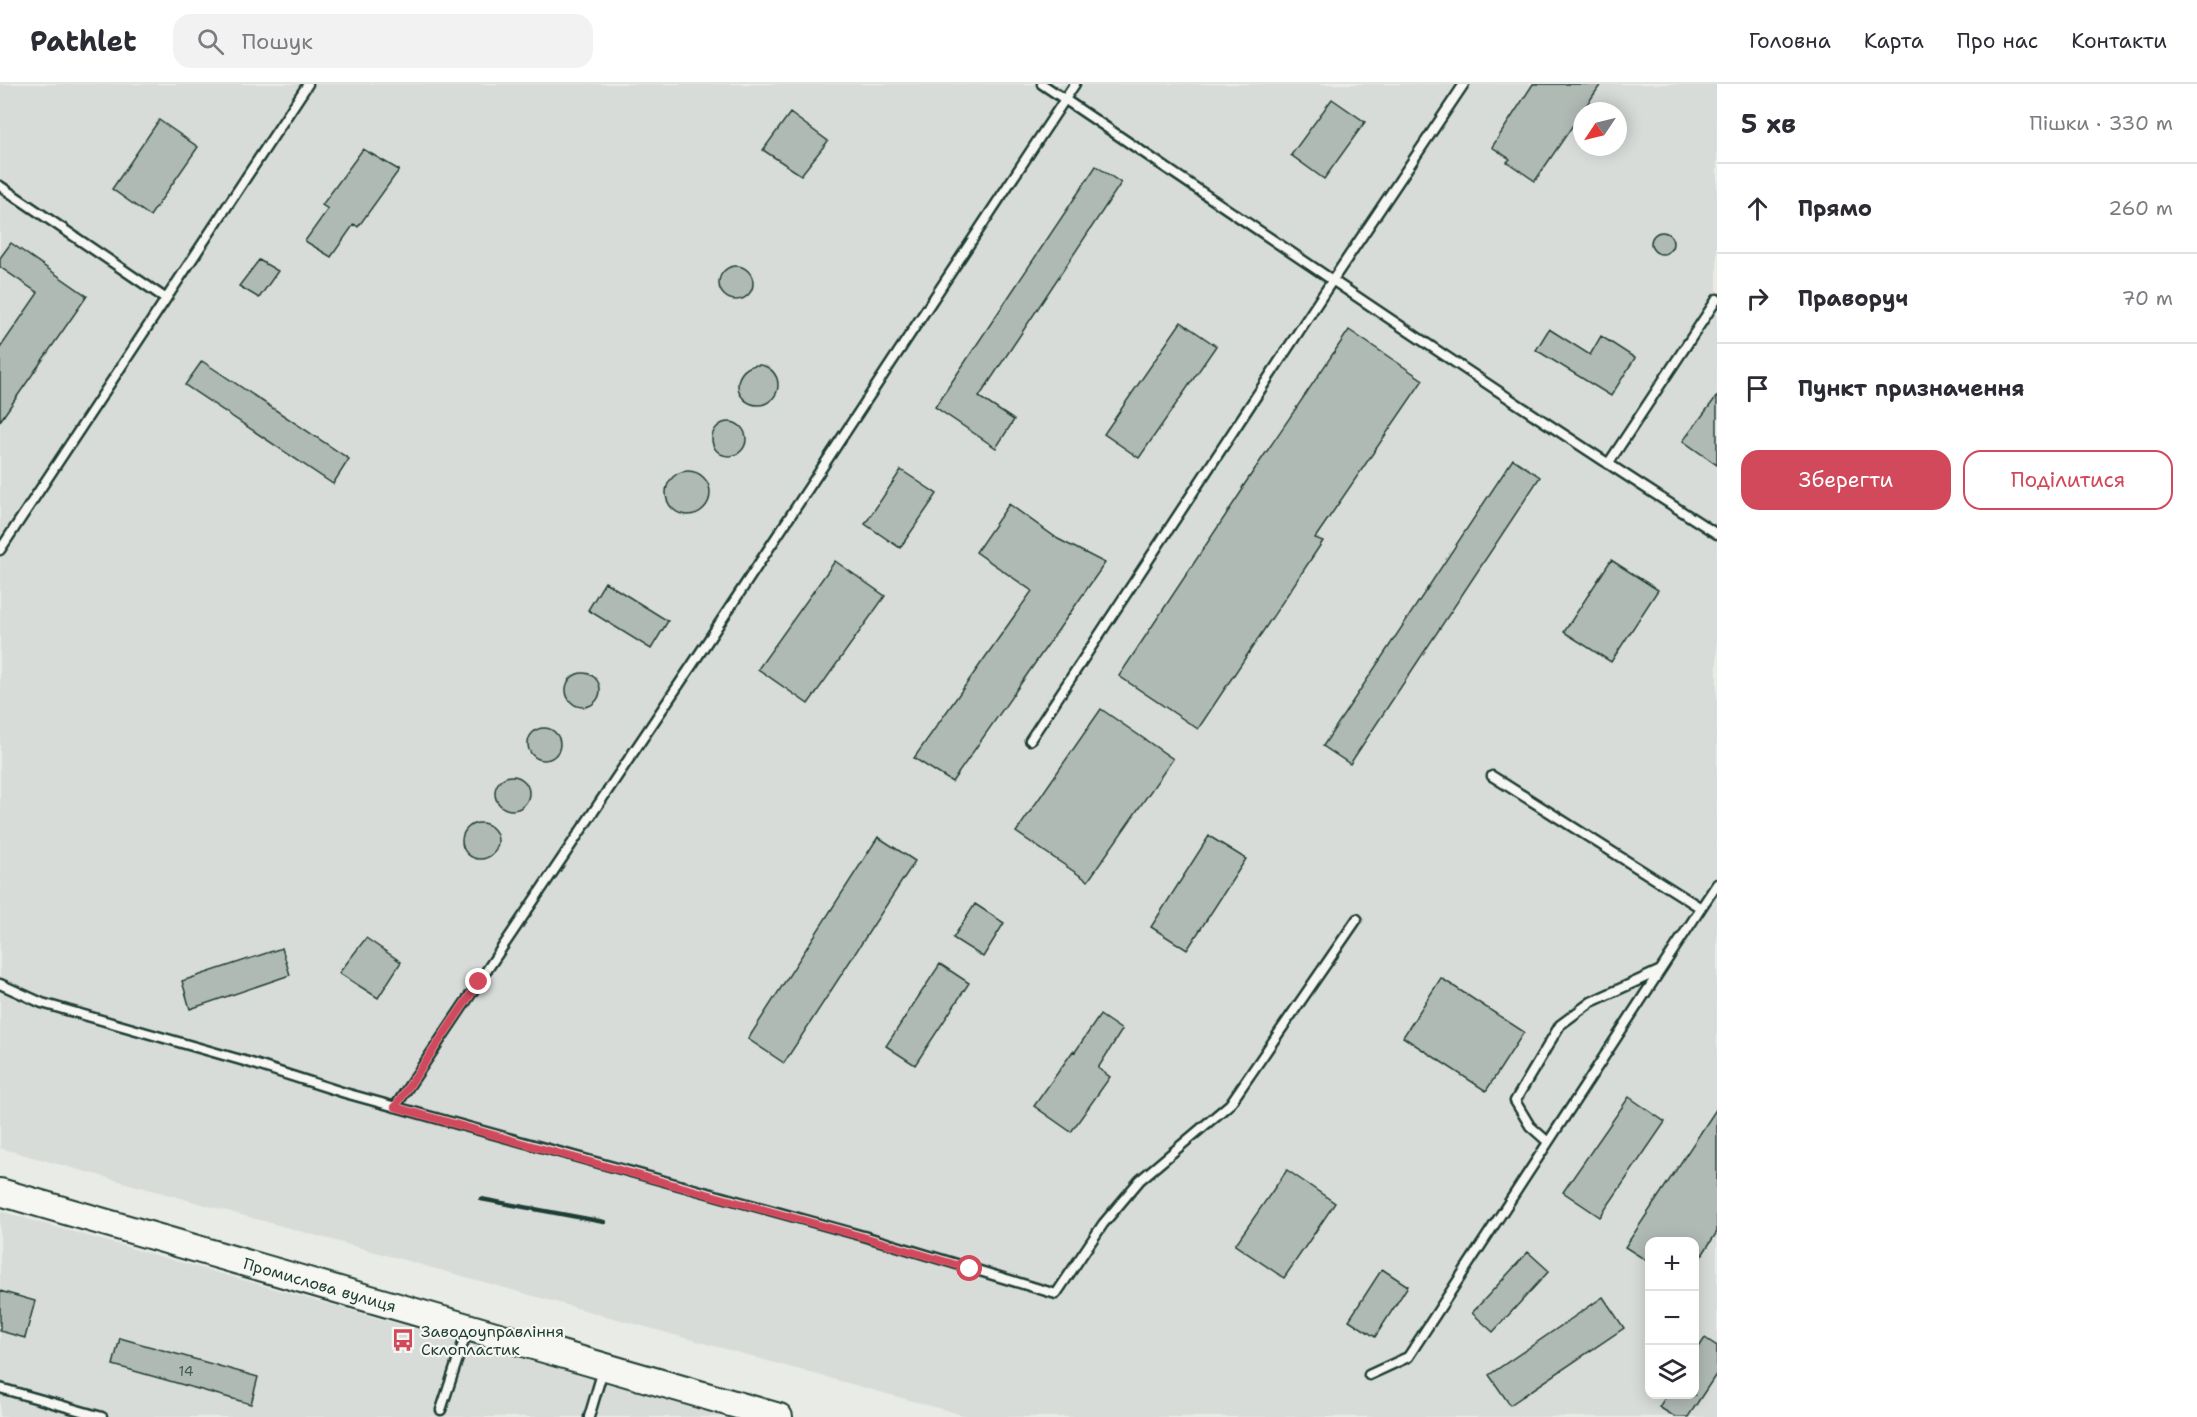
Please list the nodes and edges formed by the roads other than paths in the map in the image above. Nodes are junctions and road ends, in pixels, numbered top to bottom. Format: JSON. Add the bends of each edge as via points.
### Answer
{"nodes":[{"id":1,"x":308,"y":84,"type":"edge"},
{"id":2,"x":1042,"y":84,"type":"edge"},
{"id":3,"x":1075,"y":84,"type":"edge"},
{"id":4,"x":1464,"y":84,"type":"edge"},
{"id":5,"x":1065,"y":99,"type":"junction"},
{"id":6,"x":0,"y":186,"type":"edge"},
{"id":7,"x":1332,"y":281,"type":"junction"},
{"id":8,"x":165,"y":298,"type":"junction"},
{"id":9,"x":1717,"y":299,"type":"edge"},
{"id":10,"x":1608,"y":464,"type":"junction"},
{"id":11,"x":1717,"y":534,"type":"edge"},
{"id":12,"x":0,"y":550,"type":"edge"},
{"id":13,"x":1030,"y":740,"type":"dead end"},
{"id":14,"x":1492,"y":776,"type":"dead end"},
{"id":15,"x":1717,"y":884,"type":"edge"},
{"id":16,"x":1701,"y":908,"type":"junction"},
{"id":17,"x":1357,"y":919,"type":"dead end"},
{"id":18,"x":1660,"y":971,"type":"junction"},
{"id":19,"x":0,"y":984,"type":"edge"},
{"id":20,"x":395,"y":1107,"type":"junction"},
{"id":21,"x":1548,"y":1142,"type":"junction"},
{"id":22,"x":0,"y":1192,"type":"edge"},
{"id":23,"x":468,"y":1328,"type":"junction"},
{"id":24,"x":604,"y":1367,"type":"junction"},
{"id":25,"x":1370,"y":1375,"type":"dead end"},
{"id":26,"x":0,"y":1388,"type":"edge"},
{"id":27,"x":441,"y":1410,"type":"dead end"},
{"id":28,"x":89,"y":1415,"type":"edge"},
{"id":29,"x":775,"y":1416,"type":"edge"},
{"id":30,"x":102,"y":1417,"type":"edge"},
{"id":31,"x":589,"y":1417,"type":"edge"}],
"edges":[{"from":1,"to":8,"type":"lane"},
{"from":2,"to":5,"type":"lane"},
{"from":3,"to":5,"type":"lane"},
{"from":4,"to":7,"type":"lane"},
{"from":5,"to":7,"type":"lane"},
{"from":5,"to":20,"type":"lane"},
{"from":6,"to":8,"type":"lane"},
{"from":7,"to":10,"type":"lane"},
{"from":7,"to":13,"type":"lane"},
{"from":8,"to":12,"type":"lane"},
{"from":9,"to":10,"type":"lane"},
{"from":10,"to":11,"type":"lane"},
{"from":14,"to":16,"type":"lane"},
{"from":15,"to":16,"type":"lane"},
{"from":16,"to":18,"type":"lane"},
{"from":17,"to":20,"type":"lane","via":[[1230,1104],[1140,1180],[1103,1224],[1056,1294]]},
{"from":18,"to":21,"type":"lane"},
{"from":18,"to":21,"type":"lane","via":[[1591,1002],[1560,1025],[1515,1101],[1530,1126]]},
{"from":19,"to":20,"type":"lane","via":[[42,1003]]},
{"from":21,"to":25,"type":"lane","via":[[1408,1357]]},
{"from":22,"to":23,"type":"main road","name":"Промислова вулиця"},
{"from":23,"to":24,"type":"main road","name":"Промислова вулиця"},
{"from":23,"to":27,"type":"lane"},
{"from":24,"to":29,"type":"main road","name":"Промислова вулиця"},
{"from":24,"to":31,"type":"lane"},
{"from":26,"to":28,"type":"lane"},
{"from":28,"to":30,"type":"lane"}]}
